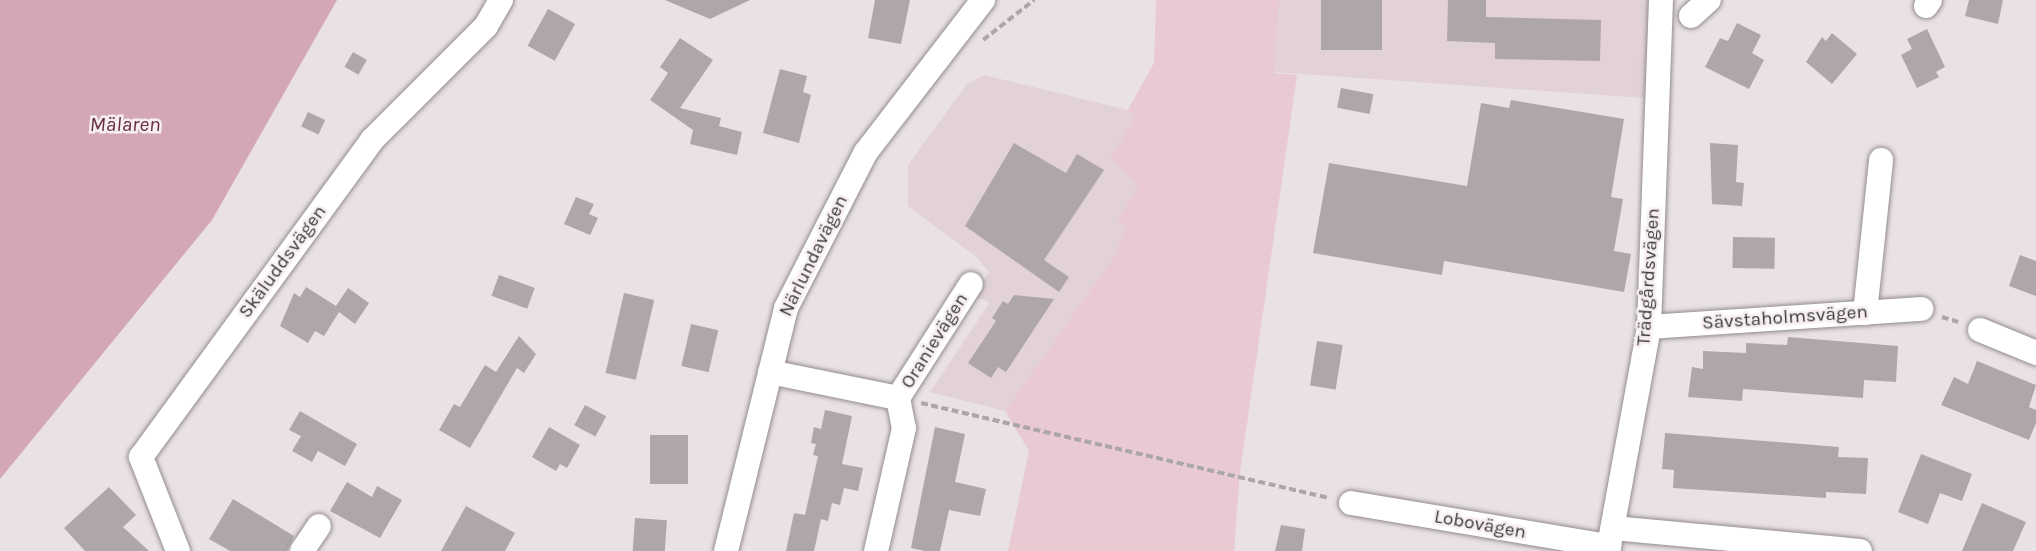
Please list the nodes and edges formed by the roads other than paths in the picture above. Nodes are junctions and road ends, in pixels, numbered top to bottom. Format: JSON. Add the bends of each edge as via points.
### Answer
{"nodes":[{"id":1,"x":501,"y":0,"type":"edge"},
{"id":2,"x":982,"y":0,"type":"edge"},
{"id":3,"x":1661,"y":0,"type":"edge"},
{"id":4,"x":1881,"y":160,"type":"dead end"},
{"id":5,"x":971,"y":284,"type":"dead end"},
{"id":6,"x":1921,"y":309,"type":"road end"},
{"id":7,"x":1865,"y":313,"type":"junction"},
{"id":8,"x":1649,"y":327,"type":"junction"},
{"id":9,"x":1980,"y":330,"type":"road end"},
{"id":10,"x":2036,"y":353,"type":"edge"},
{"id":11,"x":770,"y":372,"type":"junction"},
{"id":12,"x":898,"y":398,"type":"junction"},
{"id":13,"x":1351,"y":503,"type":"road end"},
{"id":14,"x":319,"y":526,"type":"dead end"},
{"id":15,"x":1610,"y":542,"type":"edge"},
{"id":16,"x":178,"y":551,"type":"edge"},
{"id":17,"x":303,"y":551,"type":"edge"},
{"id":18,"x":726,"y":551,"type":"edge"},
{"id":19,"x":876,"y":551,"type":"edge"},
{"id":20,"x":1860,"y":551,"type":"edge"}],
"edges":[{"from":1,"to":16,"type":"street","name":"Skäluddsvägen","via":[[486,26],[372,140],[141,457]]},
{"from":2,"to":11,"type":"street","name":"Närlundavägen","via":[[866,152],[786,308]]},
{"from":3,"to":8,"type":"street","name":"Trädgårdsvägen"},
{"from":4,"to":7,"type":"street"},
{"from":5,"to":12,"type":"street","name":"Oranievägen"},
{"from":6,"to":7,"type":"street","name":"Sävstaholmsvägen"},
{"from":7,"to":8,"type":"street","name":"Sävstaholmsvägen"},
{"from":8,"to":15,"type":"street","name":"Trädgårdsvägen"},
{"from":9,"to":10,"type":"street"},
{"from":11,"to":12,"type":"street","name":"Oranievägen"},
{"from":11,"to":18,"type":"street","name":"Närlundavägen"},
{"from":12,"to":19,"type":"street","name":"Oranievägen","via":[[904,428]]},
{"from":13,"to":15,"type":"street","name":"Lobovägen"},
{"from":14,"to":17,"type":"street"},
{"from":15,"to":20,"type":"street","name":"Lobovägen"}]}
